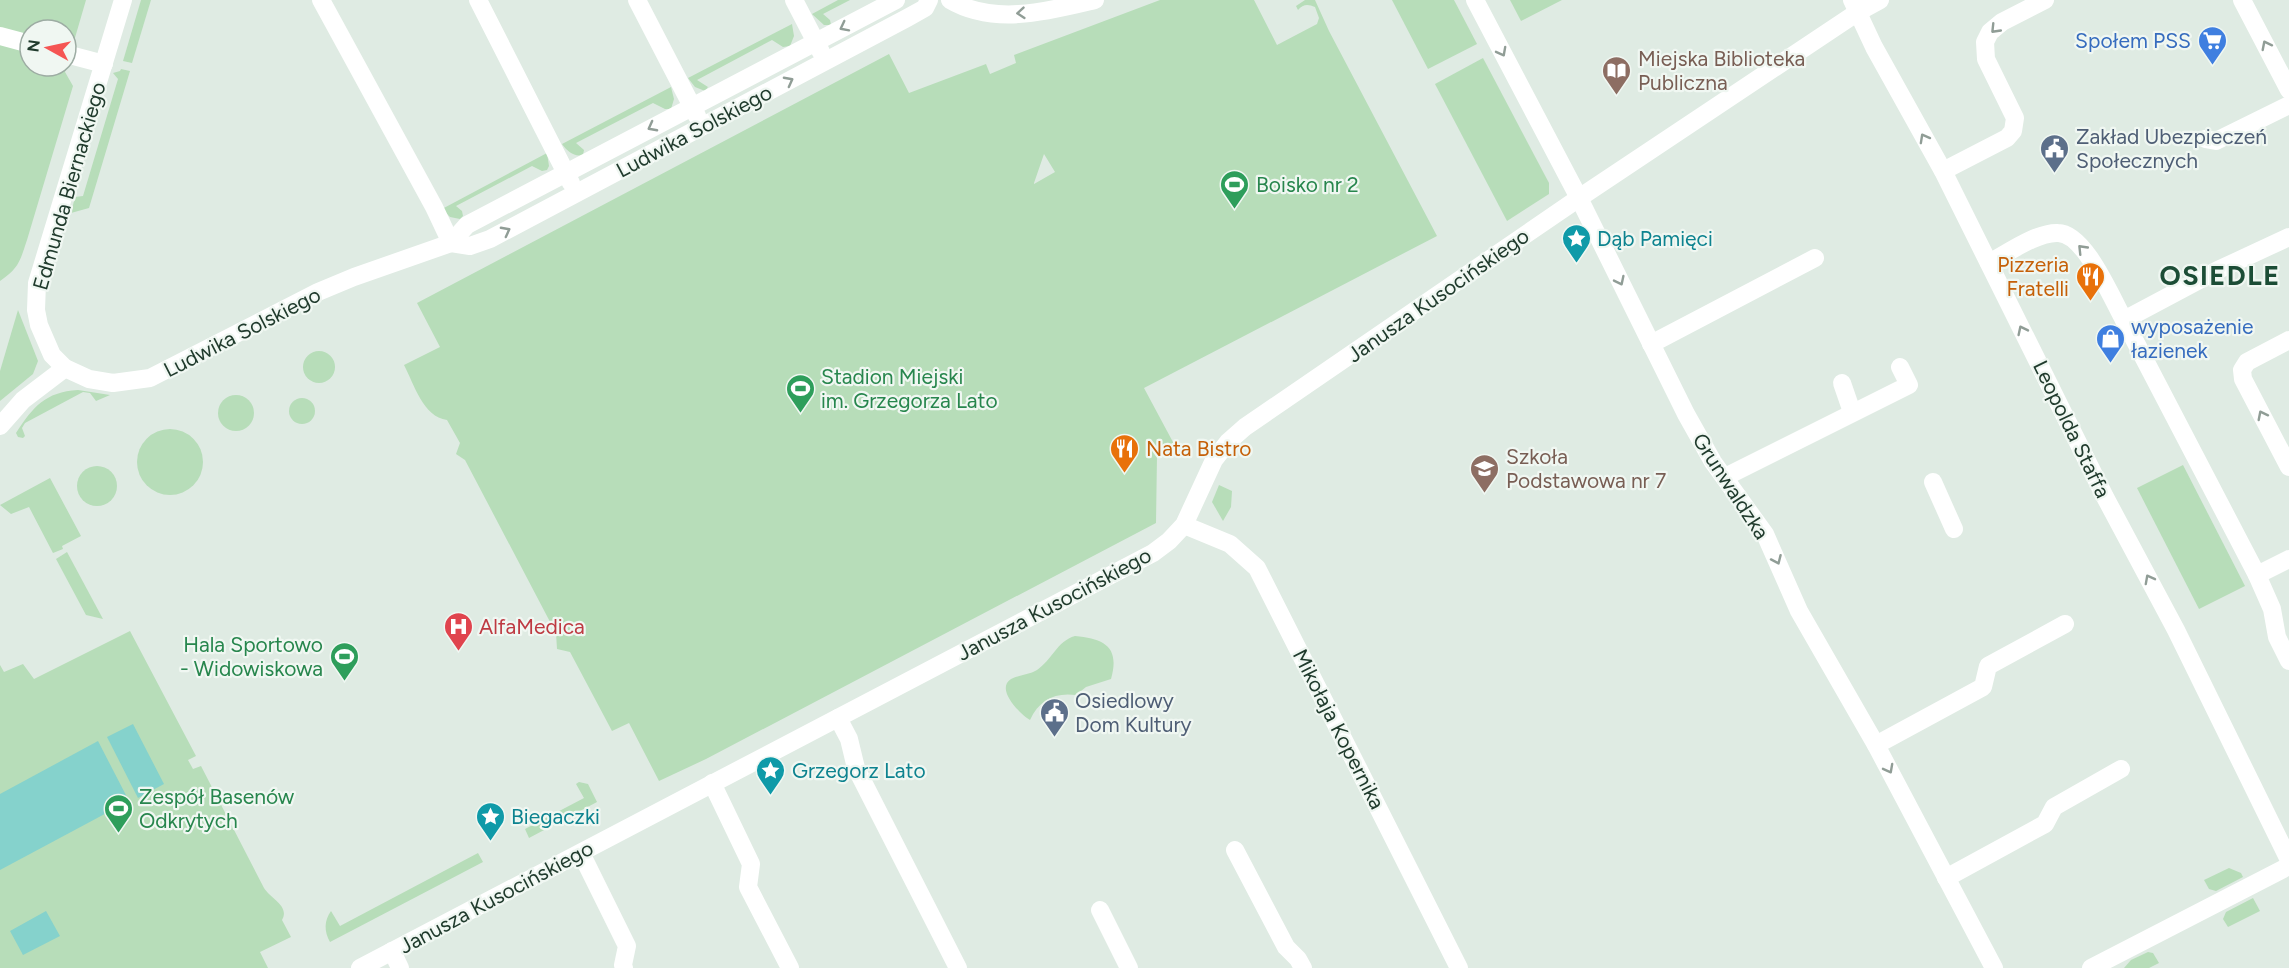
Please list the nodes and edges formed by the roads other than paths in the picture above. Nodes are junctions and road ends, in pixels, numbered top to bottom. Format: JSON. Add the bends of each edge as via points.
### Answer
{"nodes":[{"id":1,"x":123,"y":0,"type":"edge"},
{"id":2,"x":321,"y":0,"type":"edge"},
{"id":3,"x":478,"y":0,"type":"edge"},
{"id":4,"x":637,"y":0,"type":"edge"},
{"id":5,"x":794,"y":0,"type":"edge"},
{"id":6,"x":896,"y":0,"type":"edge"},
{"id":7,"x":929,"y":0,"type":"edge"},
{"id":8,"x":950,"y":0,"type":"edge"},
{"id":9,"x":1095,"y":0,"type":"edge"},
{"id":10,"x":1475,"y":0,"type":"edge"},
{"id":11,"x":1880,"y":0,"type":"edge"},
{"id":12,"x":2045,"y":0,"type":"edge"},
{"id":13,"x":2242,"y":0,"type":"edge"},
{"id":14,"x":1855,"y":6,"type":"edge"},
{"id":15,"x":0,"y":36,"type":"edge"},
{"id":16,"x":18,"y":41,"type":"edge"},
{"id":17,"x":816,"y":41,"type":"junction"},
{"id":18,"x":78,"y":57,"type":"edge"},
{"id":19,"x":825,"y":62,"type":"junction"},
{"id":20,"x":104,"y":64,"type":"junction"},
{"id":21,"x":2289,"y":90,"type":"edge"},
{"id":22,"x":2289,"y":105,"type":"edge"},
{"id":23,"x":692,"y":106,"type":"junction"},
{"id":24,"x":703,"y":127,"type":"junction"},
{"id":25,"x":2205,"y":139,"type":"dead end"},
{"id":26,"x":1943,"y":171,"type":"junction"},
{"id":27,"x":566,"y":173,"type":"junction"},
{"id":28,"x":577,"y":193,"type":"junction"},
{"id":29,"x":1579,"y":198,"type":"junction"},
{"id":30,"x":2289,"y":237,"type":"edge"},
{"id":31,"x":451,"y":243,"type":"junction"},
{"id":32,"x":1815,"y":258,"type":"dead end"},
{"id":33,"x":1989,"y":263,"type":"junction"},
{"id":34,"x":2124,"y":320,"type":"junction"},
{"id":35,"x":2289,"y":340,"type":"edge"},
{"id":36,"x":1651,"y":344,"type":"junction"},
{"id":37,"x":65,"y":368,"type":"junction"},
{"id":38,"x":1900,"y":368,"type":"dead end"},
{"id":39,"x":1842,"y":383,"type":"dead end"},
{"id":40,"x":1852,"y":412,"type":"junction"},
{"id":41,"x":0,"y":426,"type":"edge"},
{"id":42,"x":2289,"y":467,"type":"edge"},
{"id":43,"x":1725,"y":477,"type":"junction"},
{"id":44,"x":1933,"y":482,"type":"dead end"},
{"id":45,"x":1184,"y":525,"type":"junction"},
{"id":46,"x":1954,"y":529,"type":"dead end"},
{"id":47,"x":2289,"y":559,"type":"edge"},
{"id":48,"x":2257,"y":575,"type":"junction"},
{"id":49,"x":2065,"y":624,"type":"dead end"},
{"id":50,"x":2289,"y":661,"type":"edge"},
{"id":51,"x":838,"y":718,"type":"junction"},
{"id":52,"x":1876,"y":745,"type":"junction"},
{"id":53,"x":2121,"y":768,"type":"dead end"},
{"id":54,"x":712,"y":783,"type":"junction"},
{"id":55,"x":1236,"y":850,"type":"dead end"},
{"id":56,"x":581,"y":853,"type":"junction"},
{"id":57,"x":2289,"y":860,"type":"edge"},
{"id":58,"x":2289,"y":866,"type":"edge"},
{"id":59,"x":1946,"y":878,"type":"junction"},
{"id":60,"x":1100,"y":910,"type":"dead end"},
{"id":61,"x":392,"y":951,"type":"junction"},
{"id":62,"x":2095,"y":967,"type":"edge"},
{"id":63,"x":360,"y":968,"type":"edge"},
{"id":64,"x":400,"y":968,"type":"edge"},
{"id":65,"x":624,"y":968,"type":"edge"},
{"id":66,"x":790,"y":968,"type":"edge"},
{"id":67,"x":958,"y":968,"type":"edge"},
{"id":68,"x":1129,"y":968,"type":"edge"},
{"id":69,"x":1303,"y":968,"type":"edge"},
{"id":70,"x":1459,"y":968,"type":"edge"},
{"id":71,"x":1994,"y":968,"type":"edge"}],
"edges":[{"from":1,"to":20,"type":"street","name":"Edmunda Biernackiego"},
{"from":2,"to":31,"type":"street"},
{"from":3,"to":27,"type":"street"},
{"from":4,"to":23,"type":"street"},
{"from":5,"to":17,"type":"street"},
{"from":6,"to":17,"type":"street","name":"Ludwika Solskiego","one_way":true},
{"from":7,"to":19,"type":"street","name":"Ludwika Solskiego","via":[[925,8]]},
{"from":9,"to":8,"type":"street","one_way":true,"via":[[1006,14],[987,14]]},
{"from":10,"to":29,"type":"street","name":"Grunwaldzka","one_way":true},
{"from":11,"to":14,"type":"street","name":"Janusza Kusocińskiego"},
{"from":12,"to":26,"type":"street","one_way":true,"via":[[2002,22],[1985,42],[1986,59],[2015,118],[2013,131],[2007,138]]},
{"from":21,"to":13,"type":"street","one_way":true},
{"from":26,"to":14,"type":"street","name":"Leopolda Staffa","one_way":true},
{"from":14,"to":29,"type":"street","name":"Janusza Kusocińskiego"},
{"from":15,"to":16,"type":"street"},
{"from":17,"to":19,"type":"street"},
{"from":17,"to":23,"type":"street","name":"Ludwika Solskiego"},
{"from":18,"to":20,"type":"street"},
{"from":24,"to":19,"type":"street","name":"Ludwika Solskiego","one_way":true},
{"from":20,"to":37,"type":"street","name":"Edmunda Biernackiego","via":[[38,283],[39,326],[52,355]]},
{"from":22,"to":25,"type":"street","via":[[2216,141]]},
{"from":23,"to":24,"type":"street"},
{"from":23,"to":27,"type":"street","name":"Ludwika Solskiego","one_way":true},
{"from":24,"to":28,"type":"street","name":"Ludwika Solskiego"},
{"from":26,"to":33,"type":"street","name":"Leopolda Staffa"},
{"from":27,"to":28,"type":"street"},
{"from":27,"to":31,"type":"street","name":"Ludwika Solskiego","via":[[467,225]]},
{"from":31,"to":28,"type":"street","name":"Ludwika Solskiego","one_way":true,"via":[[470,246],[490,239]]},
{"from":29,"to":36,"type":"street","name":"Grunwaldzka","one_way":true},
{"from":29,"to":45,"type":"street","name":"Janusza Kusocińskiego","via":[[1245,427],[1214,460]]},
{"from":30,"to":34,"type":"street"},
{"from":31,"to":37,"type":"street","name":"Ludwika Solskiego","via":[[318,292],[150,378],[113,383],[89,379]]},
{"from":32,"to":36,"type":"street"},
{"from":34,"to":33,"type":"street","one_way":true,"via":[[2088,255],[2060,232],[2042,235]]},
{"from":57,"to":33,"type":"street","name":"Leopolda Staffa","one_way":true},
{"from":34,"to":48,"type":"street"},
{"from":42,"to":35,"type":"street","one_way":true,"via":[[2243,379],[2242,370],[2247,362]]},
{"from":36,"to":43,"type":"street","name":"Grunwaldzka","via":[[1686,414]]},
{"from":37,"to":41,"type":"street","via":[[23,400]]},
{"from":38,"to":40,"type":"street","via":[[1909,386]]},
{"from":39,"to":40,"type":"street"},
{"from":40,"to":43,"type":"street"},
{"from":43,"to":52,"type":"street","name":"Grunwaldzka","one_way":true,"via":[[1765,534],[1799,611]]},
{"from":44,"to":46,"type":"street"},
{"from":45,"to":51,"type":"street","name":"Janusza Kusocińskiego","via":[[1153,553]]},
{"from":45,"to":70,"type":"street","name":"Mikołaja Kopernika","via":[[1230,544],[1257,568]]},
{"from":47,"to":48,"type":"street"},
{"from":48,"to":50,"type":"street"},
{"from":49,"to":52,"type":"street","via":[[1988,666],[1983,687]]},
{"from":51,"to":54,"type":"street","name":"Janusza Kusocińskiego"},
{"from":51,"to":67,"type":"street","via":[[849,739],[856,768]]},
{"from":52,"to":59,"type":"street","name":"Grunwaldzka","one_way":true},
{"from":53,"to":59,"type":"street","via":[[2054,807],[2045,824]]},
{"from":54,"to":56,"type":"street","name":"Janusza Kusocińskiego"},
{"from":54,"to":66,"type":"street","via":[[751,864],[748,886]]},
{"from":55,"to":69,"type":"street","via":[[1286,947]]},
{"from":56,"to":61,"type":"street","name":"Janusza Kusocińskiego"},
{"from":56,"to":65,"type":"street","via":[[627,946]]},
{"from":58,"to":62,"type":"street"},
{"from":59,"to":71,"type":"street","name":"Grunwaldzka"},
{"from":60,"to":68,"type":"street"},
{"from":61,"to":63,"type":"street","name":"Janusza Kusocińskiego"},
{"from":61,"to":64,"type":"street"}]}
